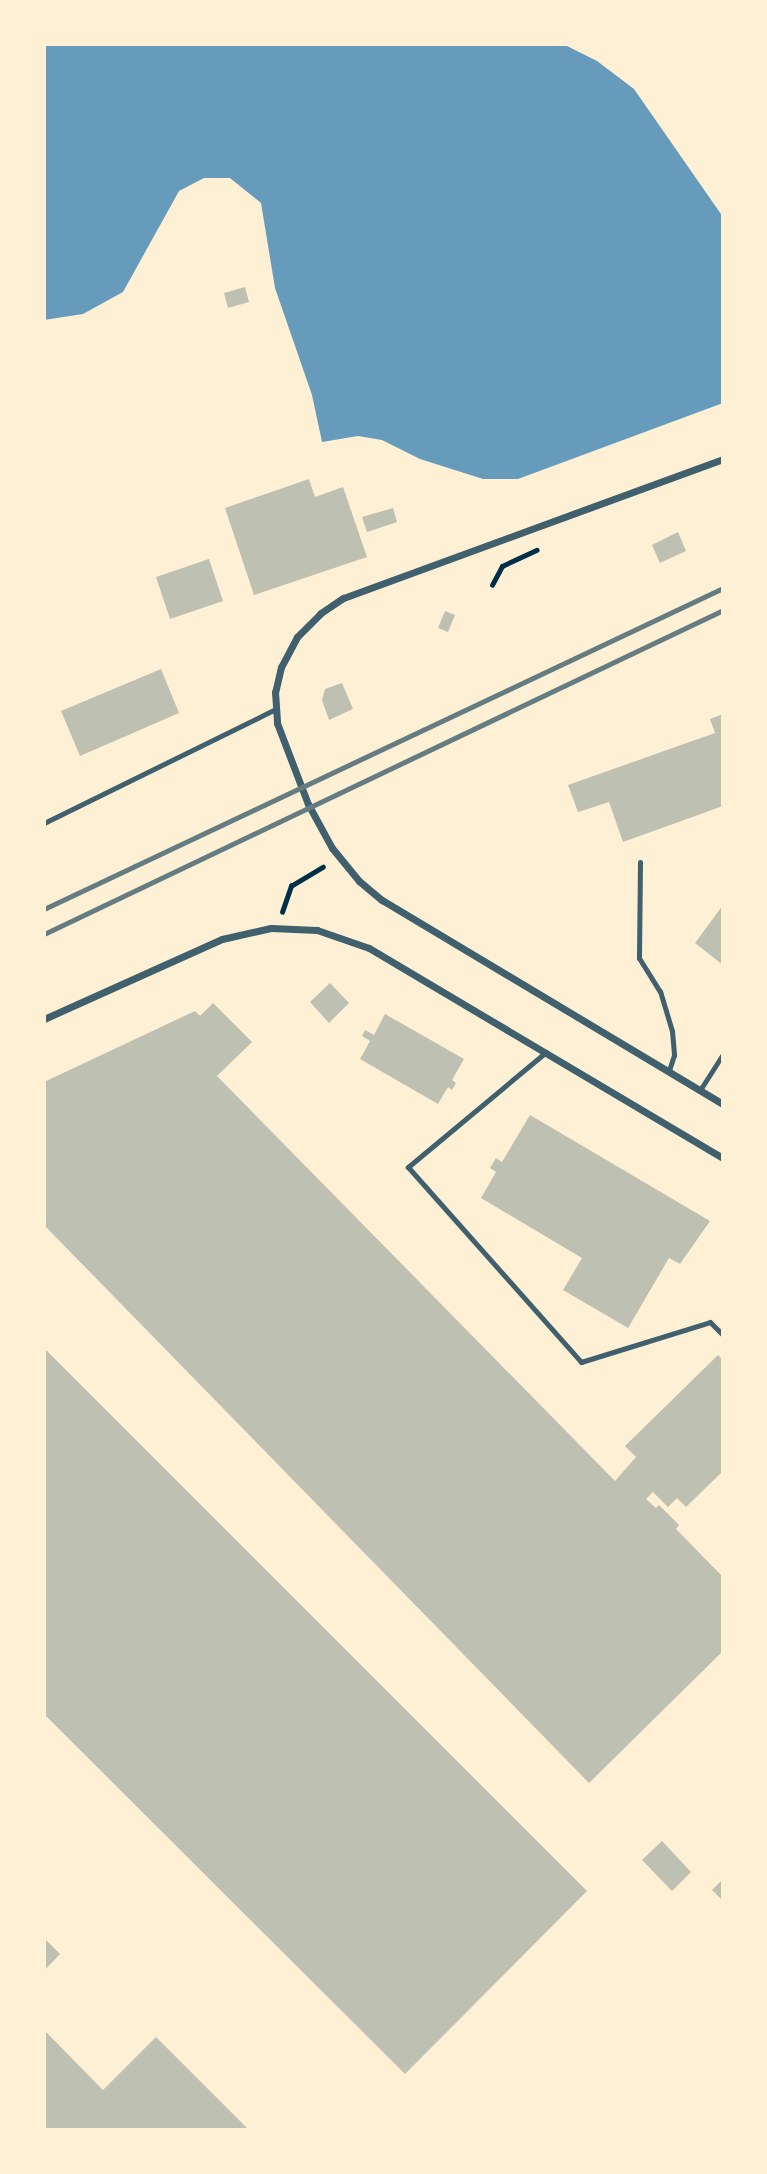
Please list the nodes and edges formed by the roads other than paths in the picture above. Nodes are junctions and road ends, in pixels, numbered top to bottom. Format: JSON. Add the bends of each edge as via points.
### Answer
{"nodes":[{"id":1,"x":723,"y":459,"type":"edge"},
{"id":2,"x":276,"y":709,"type":"junction"},
{"id":3,"x":44,"y":823,"type":"edge"},
{"id":4,"x":640,"y":862,"type":"dead end"},
{"id":5,"x":44,"y":1019,"type":"edge"},
{"id":6,"x":546,"y":1052,"type":"junction"},
{"id":7,"x":723,"y":1054,"type":"edge"},
{"id":8,"x":670,"y":1070,"type":"junction"},
{"id":9,"x":700,"y":1090,"type":"junction"},
{"id":10,"x":723,"y":1104,"type":"edge"},
{"id":11,"x":723,"y":1158,"type":"edge"},
{"id":12,"x":723,"y":1335,"type":"edge"}],
"edges":[{"from":1,"to":2,"type":"street","via":[[343,598],[321,613],[288,652],[277,679]]},
{"from":2,"to":3,"type":"lane"},
{"from":2,"to":8,"type":"street","via":[[288,757],[332,848],[382,900]]},
{"from":4,"to":8,"type":"lane","via":[[639,958],[660,991],[672,1031]]},
{"from":5,"to":6,"type":"street","via":[[222,939],[276,929],[317,930],[369,948]]},
{"from":6,"to":11,"type":"street"},
{"from":6,"to":12,"type":"lane","via":[[408,1167],[582,1362],[710,1322]]},
{"from":7,"to":9,"type":"lane"},
{"from":8,"to":9,"type":"street"},
{"from":9,"to":10,"type":"street"}]}
